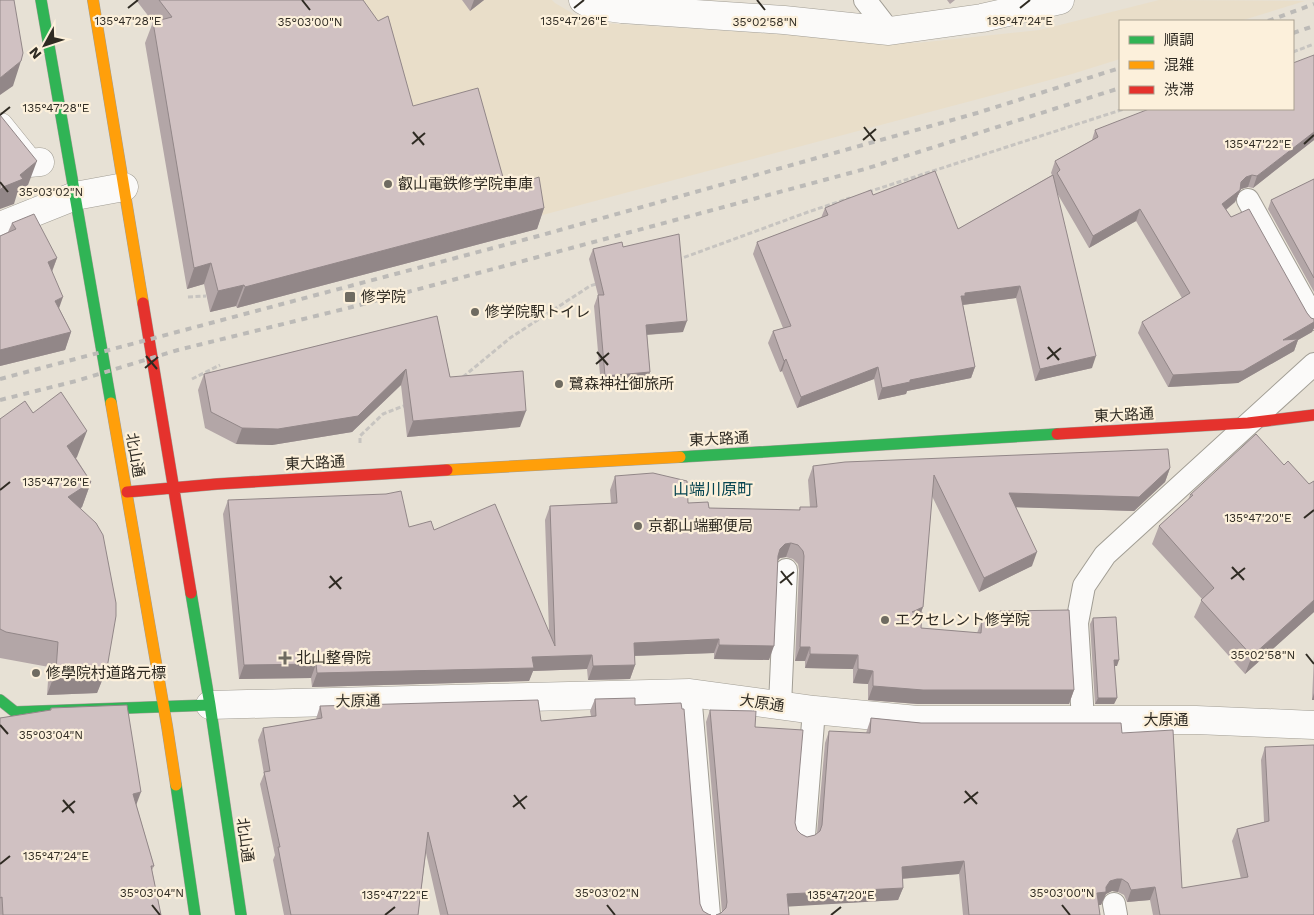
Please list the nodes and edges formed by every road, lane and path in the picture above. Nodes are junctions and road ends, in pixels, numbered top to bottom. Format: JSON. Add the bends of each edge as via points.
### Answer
{"nodes":[{"id":1,"x":41,"y":0,"type":"edge"},
{"id":2,"x":93,"y":0,"type":"edge"},
{"id":3,"x":583,"y":0,"type":"edge"},
{"id":4,"x":865,"y":0,"type":"edge"},
{"id":5,"x":1060,"y":0,"type":"edge"},
{"id":6,"x":889,"y":31,"type":"junction"},
{"id":7,"x":1314,"y":44,"type":"edge"},
{"id":8,"x":1294,"y":52,"type":"edge"},
{"id":9,"x":1121,"y":110,"type":"edge"},
{"id":10,"x":0,"y":127,"type":"edge"},
{"id":11,"x":40,"y":162,"type":"dead end"},
{"id":12,"x":124,"y":187,"type":"junction"},
{"id":13,"x":864,"y":194,"type":"edge"},
{"id":14,"x":75,"y":196,"type":"junction"},
{"id":15,"x":855,"y":197,"type":"edge"},
{"id":16,"x":1248,"y":200,"type":"dead end"},
{"id":17,"x":0,"y":226,"type":"edge"},
{"id":18,"x":673,"y":261,"type":"edge"},
{"id":19,"x":606,"y":281,"type":"edge"},
{"id":20,"x":206,"y":296,"type":"edge"},
{"id":21,"x":188,"y":297,"type":"dead end"},
{"id":22,"x":1314,"y":319,"type":"edge"},
{"id":23,"x":1314,"y":364,"type":"edge"},
{"id":24,"x":220,"y":365,"type":"dead end"},
{"id":25,"x":462,"y":378,"type":"edge"},
{"id":26,"x":192,"y":379,"type":"dead end"},
{"id":27,"x":411,"y":404,"type":"edge"},
{"id":28,"x":1314,"y":415,"type":"edge"},
{"id":29,"x":1248,"y":423,"type":"junction"},
{"id":30,"x":354,"y":476,"type":"junction"},
{"id":31,"x":174,"y":486,"type":"junction"},
{"id":32,"x":126,"y":492,"type":"junction"},
{"id":33,"x":786,"y":570,"type":"dead end"},
{"id":34,"x":690,"y":693,"type":"junction"},
{"id":35,"x":210,"y":705,"type":"junction"},
{"id":36,"x":780,"y":705,"type":"junction"},
{"id":37,"x":163,"y":706,"type":"junction"},
{"id":38,"x":5,"y":708,"type":"edge"},
{"id":39,"x":814,"y":710,"type":"junction"},
{"id":40,"x":1083,"y":720,"type":"junction"},
{"id":41,"x":1314,"y":725,"type":"edge"},
{"id":42,"x":804,"y":836,"type":"edge"},
{"id":43,"x":194,"y":915,"type":"edge"},
{"id":44,"x":241,"y":915,"type":"edge"},
{"id":45,"x":709,"y":915,"type":"edge"}],
"edges":[{"from":1,"to":14,"type":"street","name":"北山通"},
{"from":2,"to":12,"type":"street","name":"北山通"},
{"from":3,"to":6,"type":"street","via":[[592,5],[622,9]]},
{"from":4,"to":6,"type":"lane"},
{"from":5,"to":6,"type":"street","via":[[982,18]]},
{"from":7,"to":8,"type":"path"},
{"from":9,"to":13,"type":"path"},
{"from":10,"to":11,"type":"street","via":[[29,163]]},
{"from":12,"to":14,"type":"street"},
{"from":12,"to":31,"type":"street","name":"北山通"},
{"from":14,"to":17,"type":"street"},
{"from":14,"to":32,"type":"street","name":"北山通"},
{"from":15,"to":18,"type":"path"},
{"from":16,"to":22,"type":"lane"},
{"from":19,"to":25,"type":"path","via":[[590,286],[510,338]]},
{"from":20,"to":21,"type":"path"},
{"from":23,"to":29,"type":"lane"},
{"from":24,"to":26,"type":"path"},
{"from":27,"to":30,"type":"path","via":[[383,414],[360,436]]},
{"from":28,"to":29,"type":"street","name":"東大路通"},
{"from":29,"to":30,"type":"street","name":"東大路通"},
{"from":29,"to":40,"type":"lane","via":[[1105,555],[1084,586],[1078,622]]},
{"from":30,"to":31,"type":"street","name":"東大路通"},
{"from":31,"to":32,"type":"street","name":"東大路通"},
{"from":31,"to":35,"type":"street","name":"北山通"},
{"from":32,"to":37,"type":"street","name":"北山通"},
{"from":33,"to":36,"type":"lane"},
{"from":34,"to":35,"type":"street","name":"大原通"},
{"from":34,"to":36,"type":"street","name":"大原通"},
{"from":34,"to":45,"type":"lane"},
{"from":35,"to":37,"type":"street"},
{"from":35,"to":44,"type":"street","name":"北山通"},
{"from":36,"to":39,"type":"street","name":"大原通"},
{"from":37,"to":38,"type":"street"},
{"from":37,"to":43,"type":"street","name":"北山通"},
{"from":39,"to":40,"type":"street","name":"大原通","via":[[917,720]]},
{"from":39,"to":42,"type":"lane"},
{"from":40,"to":41,"type":"street","name":"大原通"}]}
